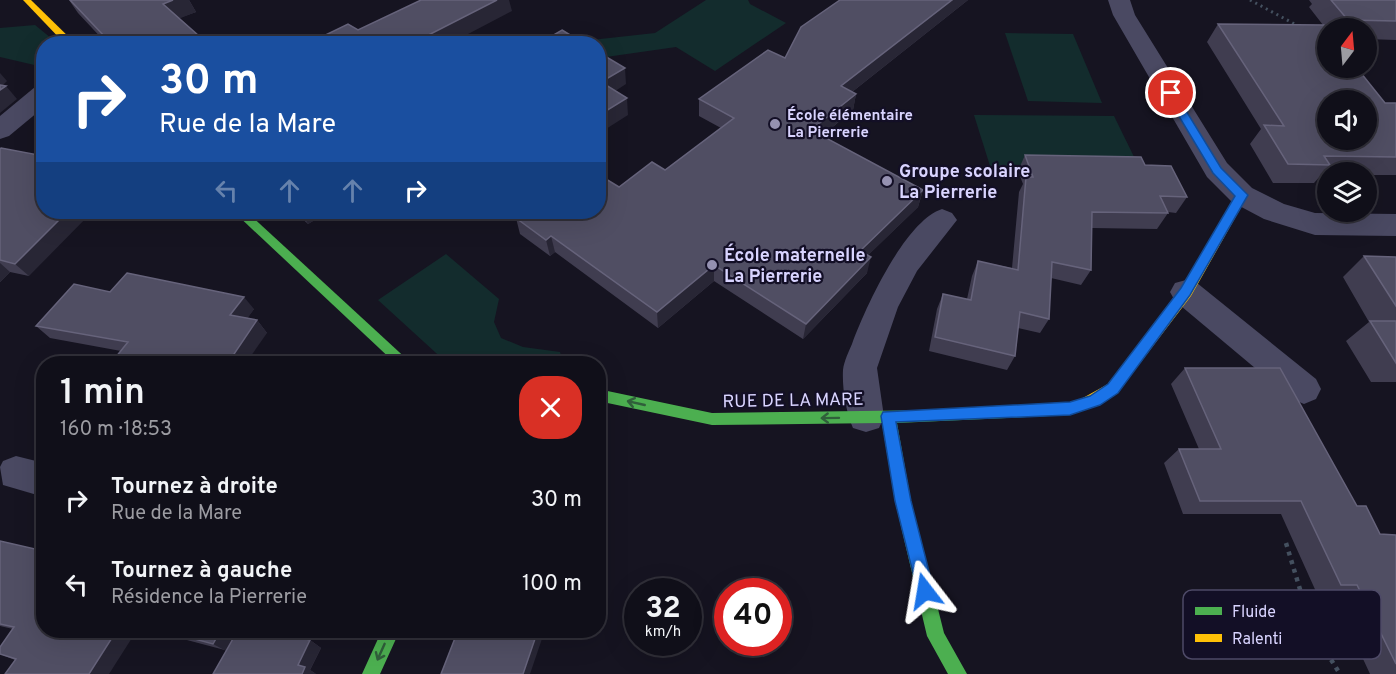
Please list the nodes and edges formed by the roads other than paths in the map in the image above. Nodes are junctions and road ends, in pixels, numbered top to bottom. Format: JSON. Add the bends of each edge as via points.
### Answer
{"nodes":[{"id":1,"x":1119,"y":0,"type":"edge"},
{"id":2,"x":27,"y":1,"type":"edge"},
{"id":3,"x":63,"y":36,"type":"edge"},
{"id":4,"x":36,"y":100,"type":"edge"},
{"id":5,"x":0,"y":130,"type":"edge"},
{"id":6,"x":1242,"y":195,"type":"junction"},
{"id":7,"x":248,"y":219,"type":"edge"},
{"id":8,"x":942,"y":220,"type":"dead end"},
{"id":9,"x":1396,"y":225,"type":"edge"},
{"id":10,"x":1186,"y":292,"type":"junction"},
{"id":11,"x":396,"y":356,"type":"edge"},
{"id":12,"x":1304,"y":389,"type":"dead end"},
{"id":13,"x":606,"y":397,"type":"edge"},
{"id":14,"x":877,"y":417,"type":"junction"},
{"id":15,"x":387,"y":638,"type":"edge"},
{"id":16,"x":371,"y":674,"type":"edge"},
{"id":17,"x":958,"y":674,"type":"edge"}],
"edges":[{"from":1,"to":6,"type":"street","via":[[1124,15],[1217,170]]},
{"from":2,"to":3,"type":"street"},
{"from":4,"to":5,"type":"street"},
{"from":6,"to":9,"type":"street","via":[[1274,212],[1315,224]]},
{"from":6,"to":10,"type":"street","name":"RUE DE LA MARE"},
{"from":7,"to":11,"type":"street"},
{"from":8,"to":14,"type":"street","via":[[906,263],[882,306],[860,368]]},
{"from":10,"to":12,"type":"street"},
{"from":10,"to":14,"type":"street","name":"RUE DE LA MARE","via":[[1113,388],[1095,400],[1070,409]]},
{"from":14,"to":13,"type":"street","name":"RUE DE LA MARE","one_way":true,"via":[[712,419]]},
{"from":14,"to":17,"type":"street","via":[[903,501],[936,636]]},
{"from":15,"to":16,"type":"street","one_way":true}]}
